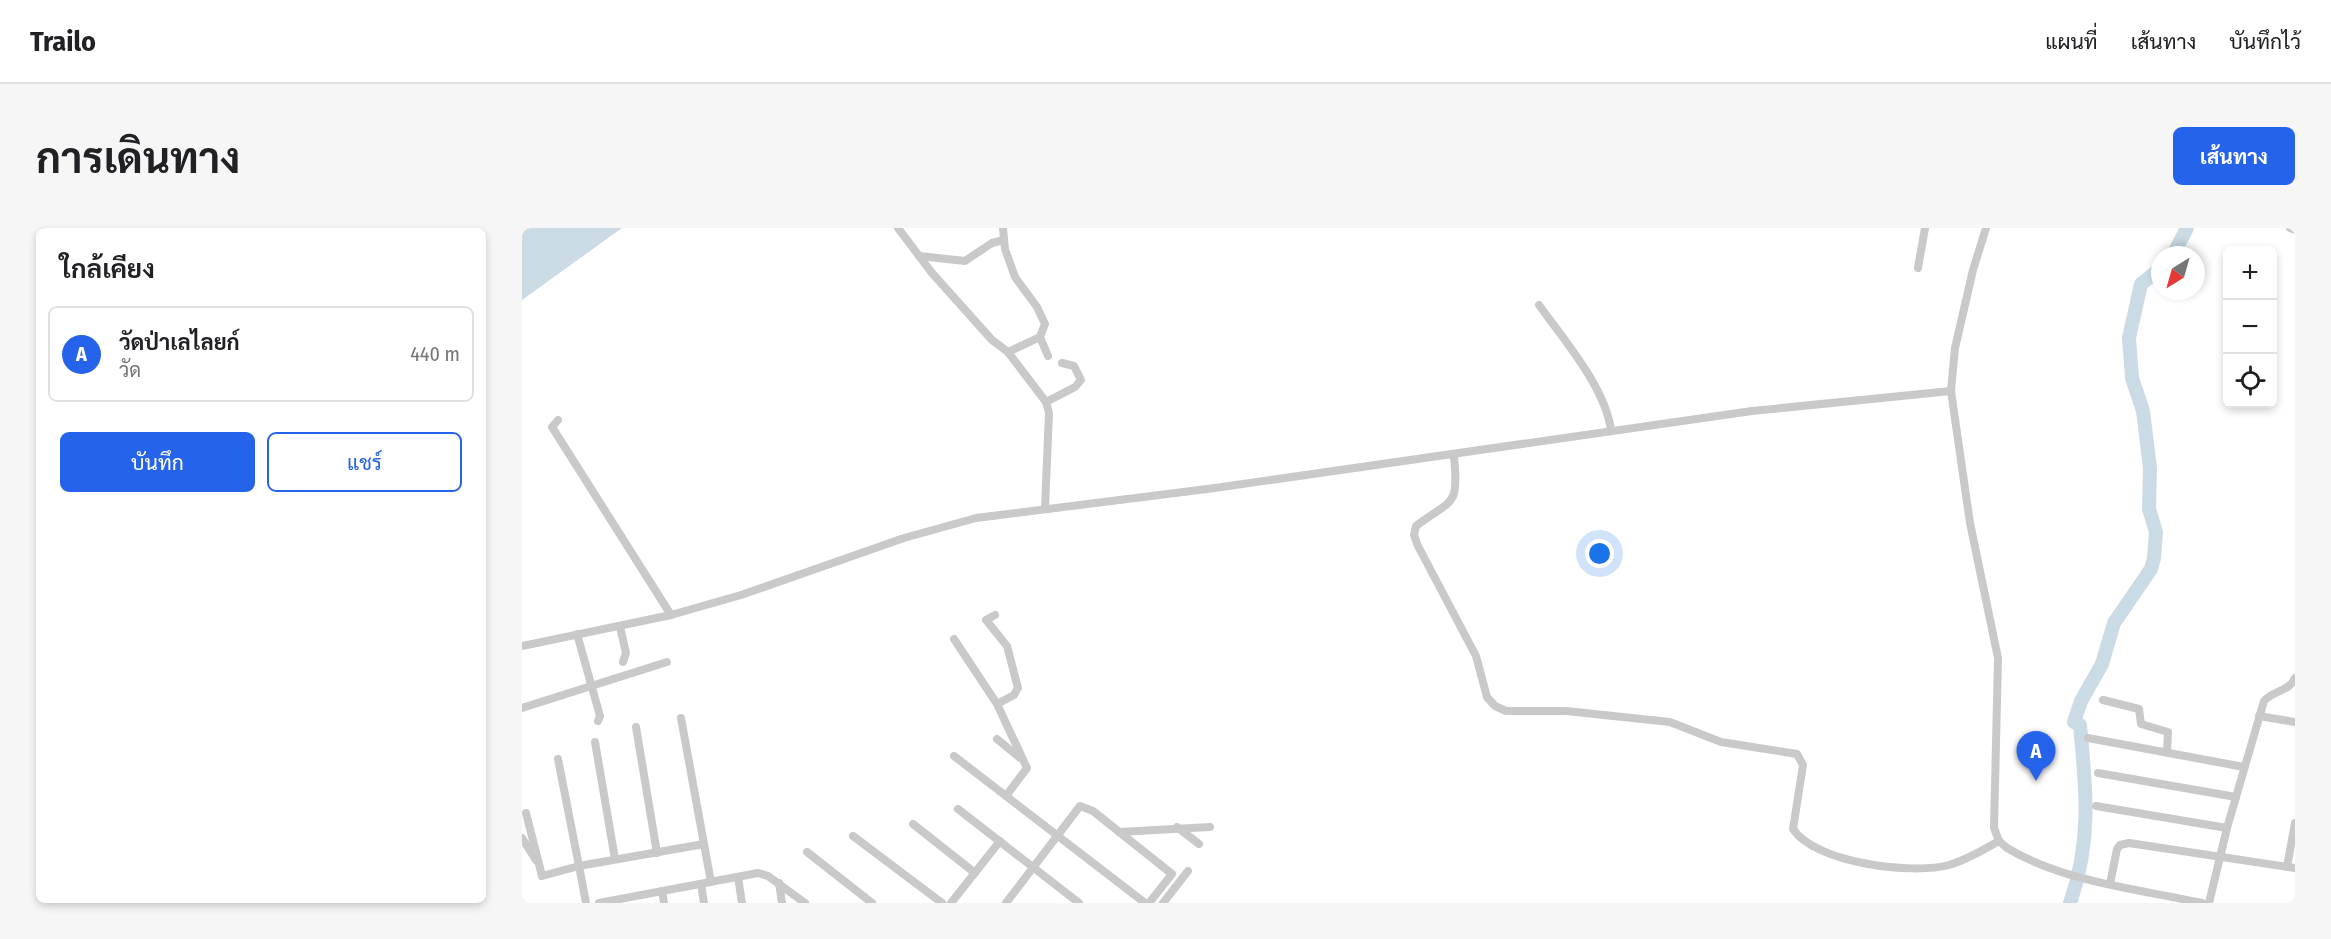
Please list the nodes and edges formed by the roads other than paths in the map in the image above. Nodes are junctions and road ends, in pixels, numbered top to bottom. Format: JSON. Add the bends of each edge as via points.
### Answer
{"nodes":[{"id":1,"x":898,"y":228,"type":"edge"},
{"id":2,"x":1003,"y":228,"type":"edge"},
{"id":3,"x":1925,"y":228,"type":"edge"},
{"id":4,"x":1986,"y":228,"type":"edge"},
{"id":5,"x":2290,"y":228,"type":"edge"},
{"id":6,"x":2295,"y":230,"type":"edge"},
{"id":7,"x":1004,"y":240,"type":"junction"},
{"id":8,"x":919,"y":256,"type":"junction"},
{"id":9,"x":1918,"y":268,"type":"dead end"},
{"id":10,"x":1539,"y":305,"type":"dead end"},
{"id":11,"x":1040,"y":337,"type":"junction"},
{"id":12,"x":1008,"y":352,"type":"junction"},
{"id":13,"x":1048,"y":356,"type":"dead end"},
{"id":14,"x":1062,"y":363,"type":"dead end"},
{"id":15,"x":1951,"y":391,"type":"junction"},
{"id":16,"x":1046,"y":402,"type":"junction"},
{"id":17,"x":558,"y":420,"type":"dead end"},
{"id":18,"x":1611,"y":430,"type":"junction"},
{"id":19,"x":1454,"y":456,"type":"junction"},
{"id":20,"x":1045,"y":508,"type":"junction"},
{"id":21,"x":671,"y":615,"type":"junction"},
{"id":22,"x":995,"y":615,"type":"dead end"},
{"id":23,"x":620,"y":627,"type":"junction"},
{"id":24,"x":577,"y":634,"type":"junction"},
{"id":25,"x":954,"y":639,"type":"dead end"},
{"id":26,"x":522,"y":646,"type":"edge"},
{"id":27,"x":623,"y":662,"type":"dead end"},
{"id":28,"x":667,"y":662,"type":"dead end"},
{"id":29,"x":2295,"y":678,"type":"edge"},
{"id":30,"x":593,"y":685,"type":"junction"},
{"id":31,"x":2103,"y":700,"type":"dead end"},
{"id":32,"x":997,"y":704,"type":"junction"},
{"id":33,"x":522,"y":708,"type":"edge"},
{"id":34,"x":2259,"y":716,"type":"junction"},
{"id":35,"x":681,"y":718,"type":"dead end"},
{"id":36,"x":598,"y":721,"type":"dead end"},
{"id":37,"x":2295,"y":722,"type":"edge"},
{"id":38,"x":636,"y":728,"type":"dead end"},
{"id":39,"x":2088,"y":738,"type":"dead end"},
{"id":40,"x":997,"y":739,"type":"dead end"},
{"id":41,"x":595,"y":742,"type":"dead end"},
{"id":42,"x":2167,"y":751,"type":"junction"},
{"id":43,"x":954,"y":756,"type":"dead end"},
{"id":44,"x":558,"y":759,"type":"dead end"},
{"id":45,"x":1024,"y":761,"type":"junction"},
{"id":46,"x":2244,"y":767,"type":"junction"},
{"id":47,"x":2098,"y":772,"type":"dead end"},
{"id":48,"x":1006,"y":796,"type":"junction"},
{"id":49,"x":2236,"y":797,"type":"junction"},
{"id":50,"x":2096,"y":806,"type":"dead end"},
{"id":51,"x":958,"y":809,"type":"dead end"},
{"id":52,"x":526,"y":813,"type":"dead end"},
{"id":53,"x":2295,"y":823,"type":"edge"},
{"id":54,"x":913,"y":824,"type":"dead end"},
{"id":55,"x":1177,"y":826,"type":"junction"},
{"id":56,"x":1210,"y":826,"type":"dead end"},
{"id":57,"x":2227,"y":828,"type":"junction"},
{"id":58,"x":1119,"y":832,"type":"junction"},
{"id":59,"x":1057,"y":835,"type":"junction"},
{"id":60,"x":853,"y":836,"type":"dead end"},
{"id":61,"x":522,"y":838,"type":"edge"},
{"id":62,"x":1000,"y":841,"type":"junction"},
{"id":63,"x":1999,"y":841,"type":"junction"},
{"id":64,"x":704,"y":844,"type":"junction"},
{"id":65,"x":1199,"y":844,"type":"dead end"},
{"id":66,"x":807,"y":852,"type":"dead end"},
{"id":67,"x":657,"y":853,"type":"junction"},
{"id":68,"x":2219,"y":858,"type":"junction"},
{"id":69,"x":615,"y":859,"type":"junction"},
{"id":70,"x":540,"y":866,"type":"junction"},
{"id":71,"x":579,"y":866,"type":"junction"},
{"id":72,"x":1033,"y":867,"type":"junction"},
{"id":73,"x":2291,"y":867,"type":"edge"},
{"id":74,"x":1188,"y":871,"type":"dead end"},
{"id":75,"x":975,"y":873,"type":"junction"},
{"id":76,"x":738,"y":877,"type":"junction"},
{"id":77,"x":711,"y":882,"type":"junction"},
{"id":78,"x":779,"y":883,"type":"junction"},
{"id":79,"x":701,"y":884,"type":"junction"},
{"id":80,"x":2110,"y":884,"type":"junction"},
{"id":81,"x":662,"y":891,"type":"junction"},
{"id":82,"x":623,"y":901,"type":"edge"},
{"id":83,"x":1009,"y":902,"type":"edge"},
{"id":84,"x":586,"y":903,"type":"edge"},
{"id":85,"x":599,"y":903,"type":"edge"},
{"id":86,"x":664,"y":903,"type":"edge"},
{"id":87,"x":704,"y":903,"type":"edge"},
{"id":88,"x":742,"y":903,"type":"edge"},
{"id":89,"x":782,"y":903,"type":"edge"},
{"id":90,"x":805,"y":903,"type":"edge"},
{"id":91,"x":872,"y":903,"type":"edge"},
{"id":92,"x":942,"y":903,"type":"edge"},
{"id":93,"x":951,"y":903,"type":"edge"},
{"id":94,"x":1080,"y":903,"type":"edge"},
{"id":95,"x":1147,"y":903,"type":"edge"},
{"id":96,"x":1163,"y":903,"type":"edge"},
{"id":97,"x":2202,"y":903,"type":"edge"},
{"id":98,"x":2209,"y":903,"type":"edge"}],
"edges":[{"from":1,"to":8,"type":"street"},
{"from":2,"to":7,"type":"street"},
{"from":3,"to":9,"type":"street"},
{"from":4,"to":15,"type":"street","via":[[1955,348]]},
{"from":5,"to":6,"type":"street"},
{"from":7,"to":8,"type":"street","via":[[992,243],[965,261]]},
{"from":7,"to":11,"type":"street","via":[[1015,277],[1045,324]]},
{"from":8,"to":12,"type":"street","via":[[992,340]]},
{"from":10,"to":18,"type":"street","via":[[1598,392]]},
{"from":11,"to":12,"type":"street"},
{"from":11,"to":13,"type":"street"},
{"from":12,"to":16,"type":"street"},
{"from":14,"to":16,"type":"street","via":[[1074,366],[1081,380]]},
{"from":15,"to":18,"type":"street"},
{"from":15,"to":63,"type":"street","via":[[1970,523],[1998,658],[1993,800],[1994,828]]},
{"from":16,"to":20,"type":"street"},
{"from":17,"to":21,"type":"street","via":[[552,427]]},
{"from":18,"to":19,"type":"street"},
{"from":19,"to":20,"type":"street"},
{"from":19,"to":63,"type":"street","via":[[1453,500],[1416,526],[1414,535],[1476,656],[1487,697],[1495,706],[1506,711],[1566,711],[1670,722],[1721,742],[1797,754],[1803,765],[1793,830],[1800,841],[1830,856],[1870,864],[1928,868],[1971,857]]},
{"from":20,"to":21,"type":"street","via":[[976,518],[914,535]]},
{"from":21,"to":23,"type":"street"},
{"from":22,"to":32,"type":"street","via":[[986,620],[1007,646],[1018,688],[1014,695]]},
{"from":23,"to":24,"type":"street"},
{"from":23,"to":27,"type":"street","via":[[626,653]]},
{"from":24,"to":26,"type":"street"},
{"from":24,"to":30,"type":"street"},
{"from":25,"to":32,"type":"street"},
{"from":28,"to":30,"type":"street"},
{"from":29,"to":34,"type":"street","via":[[2288,688],[2266,698]]},
{"from":30,"to":33,"type":"street"},
{"from":30,"to":36,"type":"street"},
{"from":31,"to":42,"type":"street","via":[[2139,709],[2141,724],[2168,732]]},
{"from":32,"to":45,"type":"street"},
{"from":34,"to":37,"type":"street"},
{"from":34,"to":46,"type":"street"},
{"from":35,"to":64,"type":"street"},
{"from":38,"to":67,"type":"street"},
{"from":39,"to":42,"type":"street"},
{"from":40,"to":45,"type":"street"},
{"from":41,"to":69,"type":"street"},
{"from":42,"to":46,"type":"street"},
{"from":43,"to":48,"type":"street"},
{"from":44,"to":71,"type":"street"},
{"from":45,"to":48,"type":"street","via":[[1027,768]]},
{"from":46,"to":49,"type":"street"},
{"from":47,"to":49,"type":"street"},
{"from":48,"to":59,"type":"street"},
{"from":49,"to":57,"type":"street"},
{"from":50,"to":57,"type":"street"},
{"from":51,"to":62,"type":"street"},
{"from":52,"to":70,"type":"street"},
{"from":53,"to":73,"type":"street"},
{"from":54,"to":75,"type":"street"},
{"from":55,"to":56,"type":"street"},
{"from":55,"to":58,"type":"street"},
{"from":55,"to":65,"type":"street"},
{"from":57,"to":68,"type":"street"},
{"from":58,"to":59,"type":"street","via":[[1093,811],[1080,806]]},
{"from":58,"to":95,"type":"street","via":[[1172,874]]},
{"from":59,"to":72,"type":"street"},
{"from":59,"to":95,"type":"street"},
{"from":60,"to":92,"type":"street"},
{"from":61,"to":70,"type":"street"},
{"from":62,"to":72,"type":"street"},
{"from":62,"to":75,"type":"street"},
{"from":63,"to":80,"type":"street","via":[[2017,854]]},
{"from":64,"to":67,"type":"street"},
{"from":64,"to":77,"type":"street"},
{"from":66,"to":91,"type":"street"},
{"from":67,"to":69,"type":"street"},
{"from":68,"to":73,"type":"street"},
{"from":68,"to":80,"type":"street","via":[[2124,843],[2117,849]]},
{"from":68,"to":98,"type":"street"},
{"from":69,"to":71,"type":"street"},
{"from":70,"to":71,"type":"street","via":[[542,876]]},
{"from":71,"to":84,"type":"street"},
{"from":72,"to":83,"type":"street"},
{"from":72,"to":94,"type":"street"},
{"from":74,"to":96,"type":"street"},
{"from":75,"to":93,"type":"street"},
{"from":76,"to":77,"type":"street"},
{"from":76,"to":78,"type":"street","via":[[763,873]]},
{"from":76,"to":88,"type":"street"},
{"from":77,"to":79,"type":"street"},
{"from":78,"to":89,"type":"street"},
{"from":78,"to":90,"type":"street"},
{"from":79,"to":81,"type":"street"},
{"from":79,"to":87,"type":"street"},
{"from":80,"to":97,"type":"street"},
{"from":81,"to":82,"type":"street"},
{"from":81,"to":86,"type":"street"},
{"from":82,"to":85,"type":"street"}]}
